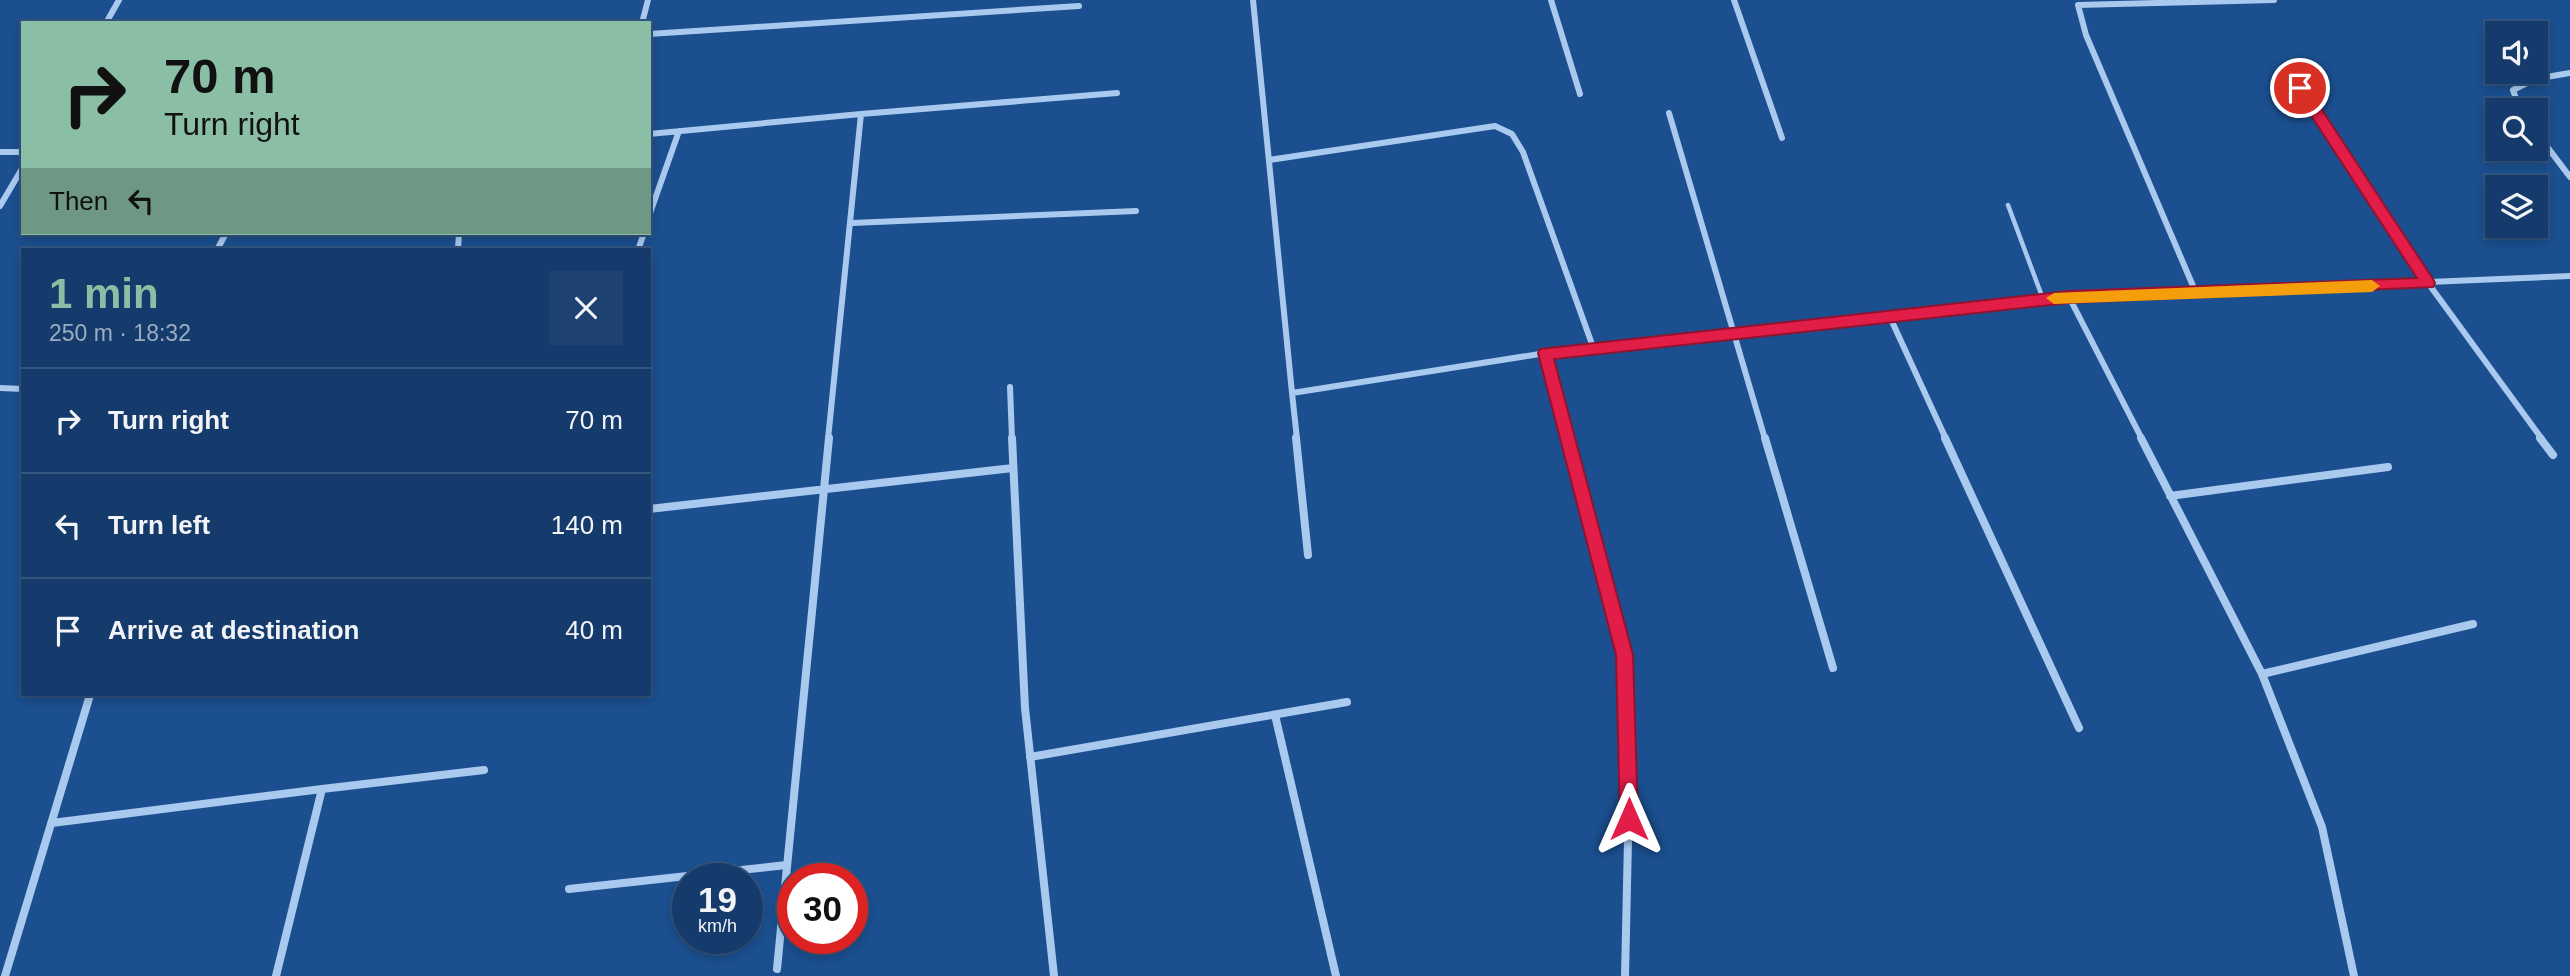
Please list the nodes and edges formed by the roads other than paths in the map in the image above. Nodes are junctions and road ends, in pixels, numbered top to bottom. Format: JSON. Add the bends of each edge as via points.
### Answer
{"nodes":[{"id":1,"x":119,"y":0,"type":"edge"},
{"id":2,"x":648,"y":0,"type":"edge"},
{"id":3,"x":1253,"y":0,"type":"edge"},
{"id":4,"x":1550,"y":0,"type":"edge"},
{"id":5,"x":1734,"y":0,"type":"edge"},
{"id":6,"x":2274,"y":0,"type":"edge"},
{"id":7,"x":2077,"y":3,"type":"edge"},
{"id":8,"x":1079,"y":6,"type":"dead end"},
{"id":9,"x":107,"y":21,"type":"edge"},
{"id":10,"x":643,"y":21,"type":"edge"},
{"id":11,"x":651,"y":34,"type":"edge"},
{"id":12,"x":2286,"y":66,"type":"dead end"},
{"id":13,"x":2570,"y":73,"type":"edge"},
{"id":14,"x":1117,"y":93,"type":"dead end"},
{"id":15,"x":1580,"y":94,"type":"dead end"},
{"id":16,"x":2516,"y":98,"type":"edge"},
{"id":17,"x":1669,"y":113,"type":"dead end"},
{"id":18,"x":860,"y":114,"type":"junction"},
{"id":19,"x":679,"y":131,"type":"junction"},
{"id":20,"x":651,"y":134,"type":"edge"},
{"id":21,"x":1782,"y":138,"type":"dead end"},
{"id":22,"x":2548,"y":148,"type":"edge"},
{"id":23,"x":0,"y":152,"type":"edge"},
{"id":24,"x":21,"y":152,"type":"edge"},
{"id":25,"x":1269,"y":160,"type":"junction"},
{"id":26,"x":21,"y":170,"type":"edge"},
{"id":27,"x":2570,"y":177,"type":"edge"},
{"id":28,"x":2008,"y":205,"type":"dead end"},
{"id":29,"x":0,"y":206,"type":"edge"},
{"id":30,"x":651,"y":210,"type":"edge"},
{"id":31,"x":1136,"y":211,"type":"dead end"},
{"id":32,"x":852,"y":223,"type":"junction"},
{"id":33,"x":2570,"y":276,"type":"edge"},
{"id":34,"x":2428,"y":283,"type":"junction"},
{"id":35,"x":2196,"y":293,"type":"junction"},
{"id":36,"x":2069,"y":297,"type":"junction"},
{"id":37,"x":2043,"y":299,"type":"junction"},
{"id":38,"x":1889,"y":315,"type":"junction"},
{"id":39,"x":1734,"y":331,"type":"junction"},
{"id":40,"x":1593,"y":348,"type":"junction"},
{"id":41,"x":1546,"y":353,"type":"junction"},
{"id":42,"x":1010,"y":387,"type":"dead end"},
{"id":43,"x":0,"y":388,"type":"edge"},
{"id":44,"x":21,"y":389,"type":"edge"},
{"id":45,"x":1292,"y":393,"type":"junction"},
{"id":46,"x":2553,"y":455,"type":"dead end"},
{"id":47,"x":2388,"y":467,"type":"dead end"},
{"id":48,"x":1013,"y":468,"type":"junction"},
{"id":49,"x":823,"y":489,"type":"junction"},
{"id":50,"x":2170,"y":496,"type":"junction"},
{"id":51,"x":651,"y":509,"type":"edge"},
{"id":52,"x":1308,"y":555,"type":"dead end"},
{"id":53,"x":2473,"y":624,"type":"dead end"},
{"id":54,"x":1833,"y":668,"type":"dead end"},
{"id":55,"x":2262,"y":674,"type":"junction"},
{"id":56,"x":90,"y":696,"type":"edge"},
{"id":57,"x":1347,"y":702,"type":"dead end"},
{"id":58,"x":1275,"y":715,"type":"junction"},
{"id":59,"x":2079,"y":728,"type":"dead end"},
{"id":60,"x":1030,"y":757,"type":"junction"},
{"id":61,"x":484,"y":769,"type":"dead end"},
{"id":62,"x":322,"y":789,"type":"junction"},
{"id":63,"x":52,"y":823,"type":"junction"},
{"id":64,"x":786,"y":863,"type":"edge"},
{"id":65,"x":777,"y":866,"type":"edge"},
{"id":66,"x":569,"y":889,"type":"dead end"},
{"id":67,"x":778,"y":954,"type":"edge"},
{"id":68,"x":777,"y":970,"type":"dead end"},
{"id":69,"x":5,"y":976,"type":"edge"},
{"id":70,"x":276,"y":976,"type":"edge"},
{"id":71,"x":1054,"y":976,"type":"edge"},
{"id":72,"x":1336,"y":976,"type":"edge"},
{"id":73,"x":1625,"y":976,"type":"edge"},
{"id":74,"x":2354,"y":976,"type":"edge"}],
"edges":[{"from":1,"to":9,"type":"street"},
{"from":2,"to":10,"type":"street"},
{"from":3,"to":25,"type":"street"},
{"from":4,"to":15,"type":"street"},
{"from":5,"to":21,"type":"street"},
{"from":6,"to":7,"type":"street"},
{"from":7,"to":35,"type":"street","via":[[2086,35]]},
{"from":8,"to":11,"type":"street"},
{"from":12,"to":34,"type":"street"},
{"from":13,"to":16,"type":"street","via":[[2535,79],[2513,89]]},
{"from":14,"to":18,"type":"street"},
{"from":17,"to":39,"type":"street"},
{"from":18,"to":19,"type":"street"},
{"from":18,"to":32,"type":"street"},
{"from":19,"to":20,"type":"street"},
{"from":19,"to":30,"type":"street"},
{"from":22,"to":27,"type":"street"},
{"from":23,"to":24,"type":"street"},
{"from":25,"to":40,"type":"street","via":[[1495,126],[1512,134],[1528,165]]},
{"from":25,"to":45,"type":"street"},
{"from":26,"to":29,"type":"street"},
{"from":28,"to":37,"type":"lane"},
{"from":31,"to":32,"type":"street"},
{"from":32,"to":49,"type":"street"},
{"from":33,"to":34,"type":"street"},
{"from":34,"to":35,"type":"street"},
{"from":34,"to":46,"type":"street"},
{"from":35,"to":36,"type":"street"},
{"from":36,"to":37,"type":"street"},
{"from":36,"to":50,"type":"street"},
{"from":37,"to":38,"type":"street"},
{"from":38,"to":39,"type":"street"},
{"from":38,"to":59,"type":"street"},
{"from":39,"to":40,"type":"street"},
{"from":39,"to":54,"type":"street"},
{"from":40,"to":41,"type":"street"},
{"from":41,"to":45,"type":"street"},
{"from":41,"to":73,"type":"street","via":[[1624,655],[1629,794]]},
{"from":42,"to":48,"type":"street"},
{"from":43,"to":44,"type":"street"},
{"from":45,"to":52,"type":"street"},
{"from":47,"to":50,"type":"street"},
{"from":48,"to":49,"type":"street"},
{"from":48,"to":60,"type":"street"},
{"from":49,"to":51,"type":"street"},
{"from":49,"to":64,"type":"street"},
{"from":50,"to":55,"type":"street"},
{"from":53,"to":55,"type":"street"},
{"from":55,"to":74,"type":"street","via":[[2322,827]]},
{"from":56,"to":63,"type":"street"},
{"from":57,"to":58,"type":"street"},
{"from":58,"to":60,"type":"street"},
{"from":58,"to":72,"type":"street"},
{"from":60,"to":71,"type":"street"},
{"from":61,"to":62,"type":"street"},
{"from":62,"to":63,"type":"street"},
{"from":62,"to":70,"type":"street"},
{"from":63,"to":69,"type":"street"},
{"from":65,"to":66,"type":"street"},
{"from":67,"to":68,"type":"street"}]}
